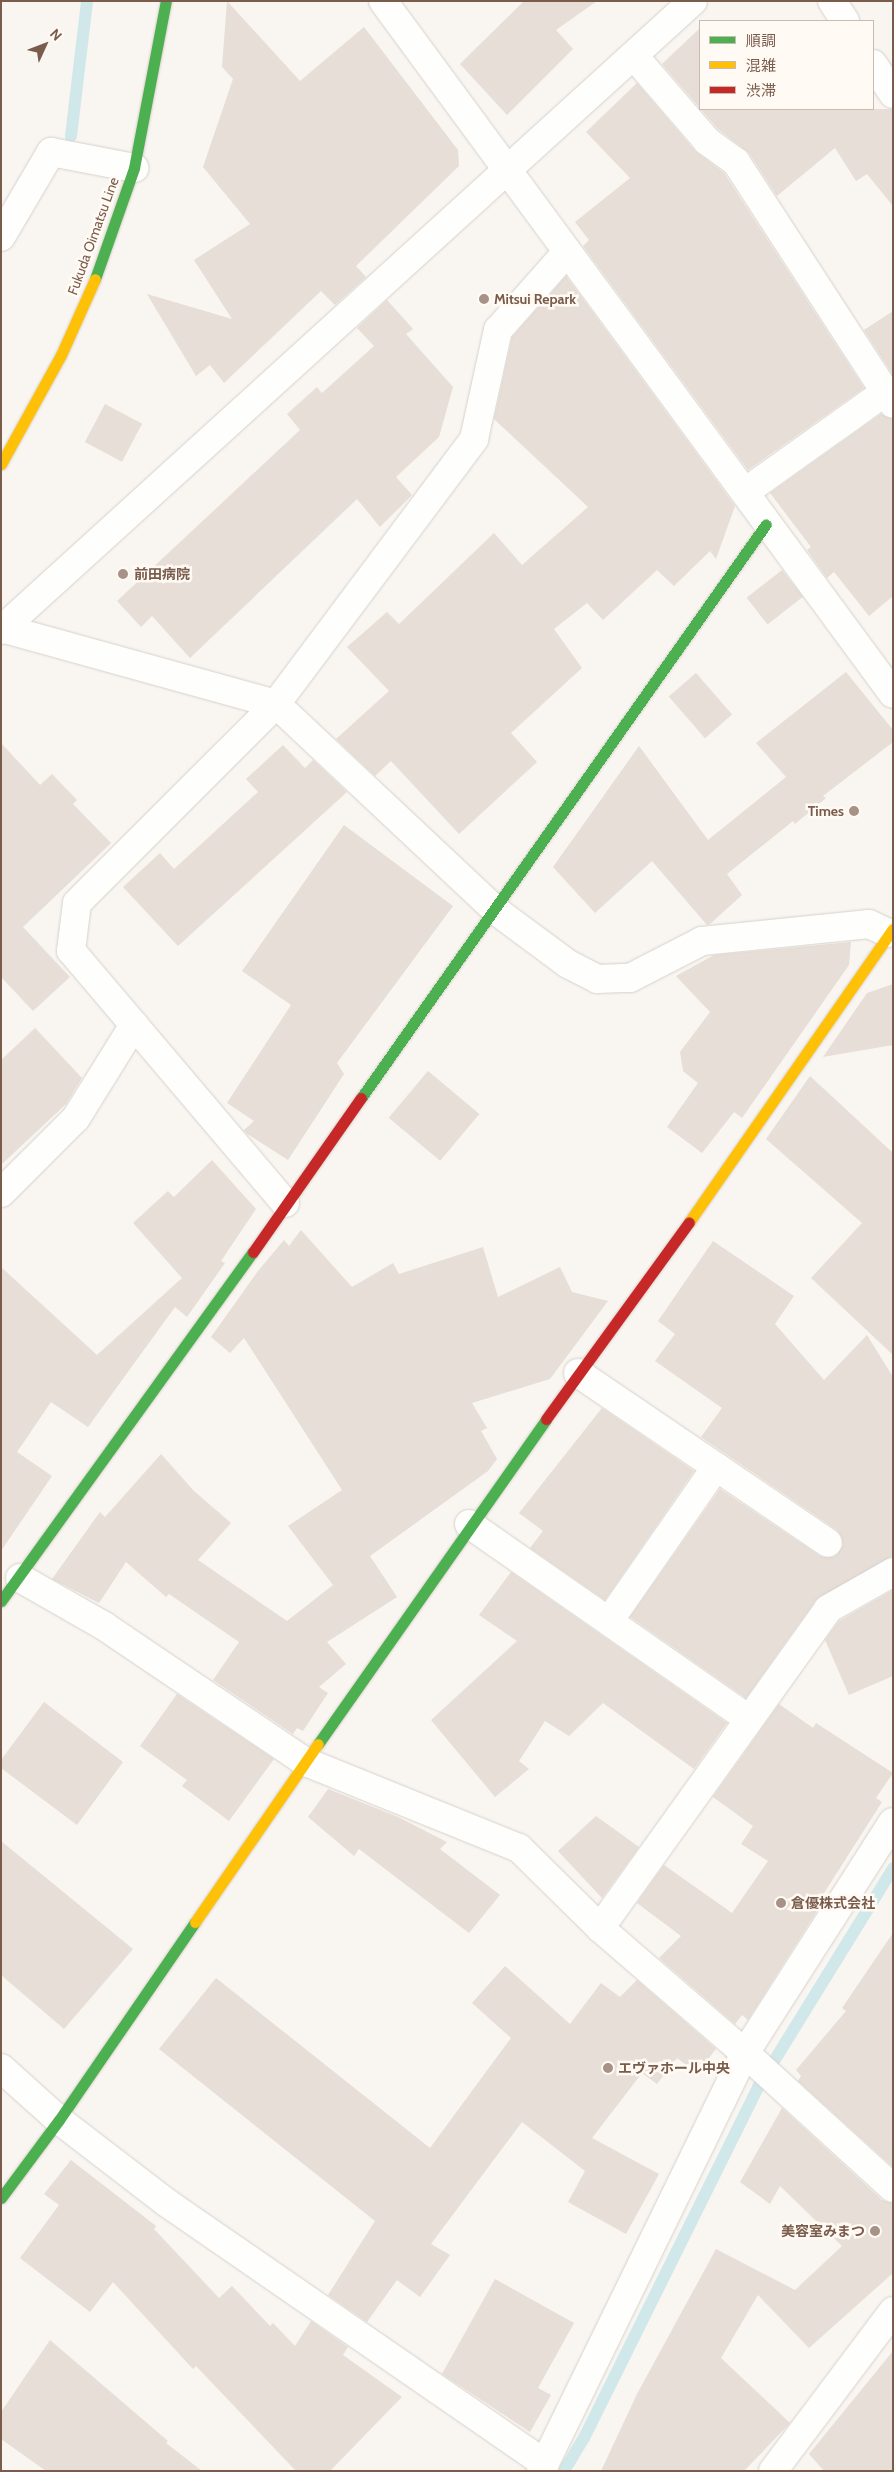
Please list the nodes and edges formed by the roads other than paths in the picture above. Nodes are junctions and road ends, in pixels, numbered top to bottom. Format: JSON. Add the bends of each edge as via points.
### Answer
{"nodes":[{"id":1,"x":166,"y":1,"type":"edge"},
{"id":2,"x":383,"y":1,"type":"edge"},
{"id":3,"x":693,"y":1,"type":"edge"},
{"id":4,"x":832,"y":1,"type":"edge"},
{"id":5,"x":844,"y":20,"type":"edge"},
{"id":6,"x":634,"y":56,"type":"junction"},
{"id":7,"x":874,"y":66,"type":"edge"},
{"id":8,"x":893,"y":94,"type":"edge"},
{"id":9,"x":134,"y":168,"type":"junction"},
{"id":10,"x":505,"y":171,"type":"junction"},
{"id":11,"x":1,"y":237,"type":"edge"},
{"id":12,"x":566,"y":252,"type":"junction"},
{"id":13,"x":889,"y":398,"type":"edge"},
{"id":14,"x":1,"y":464,"type":"edge"},
{"id":15,"x":745,"y":492,"type":"junction"},
{"id":16,"x":766,"y":524,"type":"junction"},
{"id":17,"x":3,"y":629,"type":"edge"},
{"id":18,"x":893,"y":694,"type":"edge"},
{"id":19,"x":276,"y":704,"type":"junction"},
{"id":20,"x":494,"y":910,"type":"junction"},
{"id":21,"x":891,"y":931,"type":"edge"},
{"id":22,"x":134,"y":1025,"type":"junction"},
{"id":23,"x":1,"y":1193,"type":"edge"},
{"id":24,"x":285,"y":1202,"type":"junction"},
{"id":25,"x":578,"y":1373,"type":"junction"},
{"id":26,"x":716,"y":1467,"type":"junction"},
{"id":27,"x":469,"y":1524,"type":"junction"},
{"id":28,"x":828,"y":1543,"type":"dead end"},
{"id":29,"x":893,"y":1572,"type":"edge"},
{"id":30,"x":8,"y":1590,"type":"edge"},
{"id":31,"x":609,"y":1621,"type":"junction"},
{"id":32,"x":749,"y":1719,"type":"junction"},
{"id":33,"x":306,"y":1762,"type":"junction"},
{"id":34,"x":893,"y":1822,"type":"edge"},
{"id":35,"x":600,"y":1928,"type":"junction"},
{"id":36,"x":759,"y":2065,"type":"junction"},
{"id":37,"x":1,"y":2068,"type":"edge"},
{"id":38,"x":59,"y":2120,"type":"junction"},
{"id":39,"x":893,"y":2188,"type":"edge"},
{"id":40,"x":1,"y":2198,"type":"edge"},
{"id":41,"x":893,"y":2311,"type":"edge"},
{"id":42,"x":543,"y":2468,"type":"edge"},
{"id":43,"x":773,"y":2471,"type":"edge"}],
"edges":[{"from":1,"to":9,"type":"street","name":"Fukuda Oimatsu Line"},
{"from":2,"to":10,"type":"street"},
{"from":3,"to":6,"type":"street"},
{"from":4,"to":5,"type":"street"},
{"from":6,"to":10,"type":"street"},
{"from":6,"to":13,"type":"street","via":[[707,141],[736,162]]},
{"from":7,"to":8,"type":"street"},
{"from":9,"to":11,"type":"street","via":[[51,152]]},
{"from":9,"to":14,"type":"street","name":"Fukuda Oimatsu Line","via":[[90,292],[53,371]]},
{"from":10,"to":12,"type":"street"},
{"from":10,"to":17,"type":"street"},
{"from":12,"to":15,"type":"street"},
{"from":12,"to":19,"type":"street","via":[[498,330],[474,439]]},
{"from":13,"to":15,"type":"street"},
{"from":15,"to":16,"type":"street"},
{"from":16,"to":18,"type":"street"},
{"from":16,"to":20,"type":"street"},
{"from":17,"to":19,"type":"street"},
{"from":19,"to":20,"type":"street"},
{"from":19,"to":22,"type":"street","via":[[77,902],[71,952]]},
{"from":20,"to":21,"type":"street","via":[[568,964],[598,979],[630,978],[702,941],[869,924]]},
{"from":20,"to":24,"type":"street"},
{"from":21,"to":25,"type":"street","via":[[696,1212]]},
{"from":22,"to":23,"type":"street","via":[[76,1118]]},
{"from":22,"to":24,"type":"street"},
{"from":24,"to":30,"type":"street"},
{"from":25,"to":26,"type":"street"},
{"from":25,"to":27,"type":"street"},
{"from":26,"to":28,"type":"street"},
{"from":26,"to":31,"type":"street"},
{"from":27,"to":31,"type":"street"},
{"from":27,"to":33,"type":"street"},
{"from":29,"to":32,"type":"street","via":[[828,1609]]},
{"from":30,"to":33,"type":"street","via":[[104,1626]]},
{"from":31,"to":32,"type":"street"},
{"from":32,"to":35,"type":"street"},
{"from":33,"to":35,"type":"street","via":[[519,1848]]},
{"from":33,"to":38,"type":"street"},
{"from":34,"to":36,"type":"street"},
{"from":35,"to":36,"type":"street"},
{"from":36,"to":39,"type":"street"},
{"from":36,"to":42,"type":"street"},
{"from":37,"to":38,"type":"street"},
{"from":38,"to":40,"type":"street"},
{"from":38,"to":42,"type":"street","via":[[167,2203]]},
{"from":41,"to":43,"type":"street"}]}
